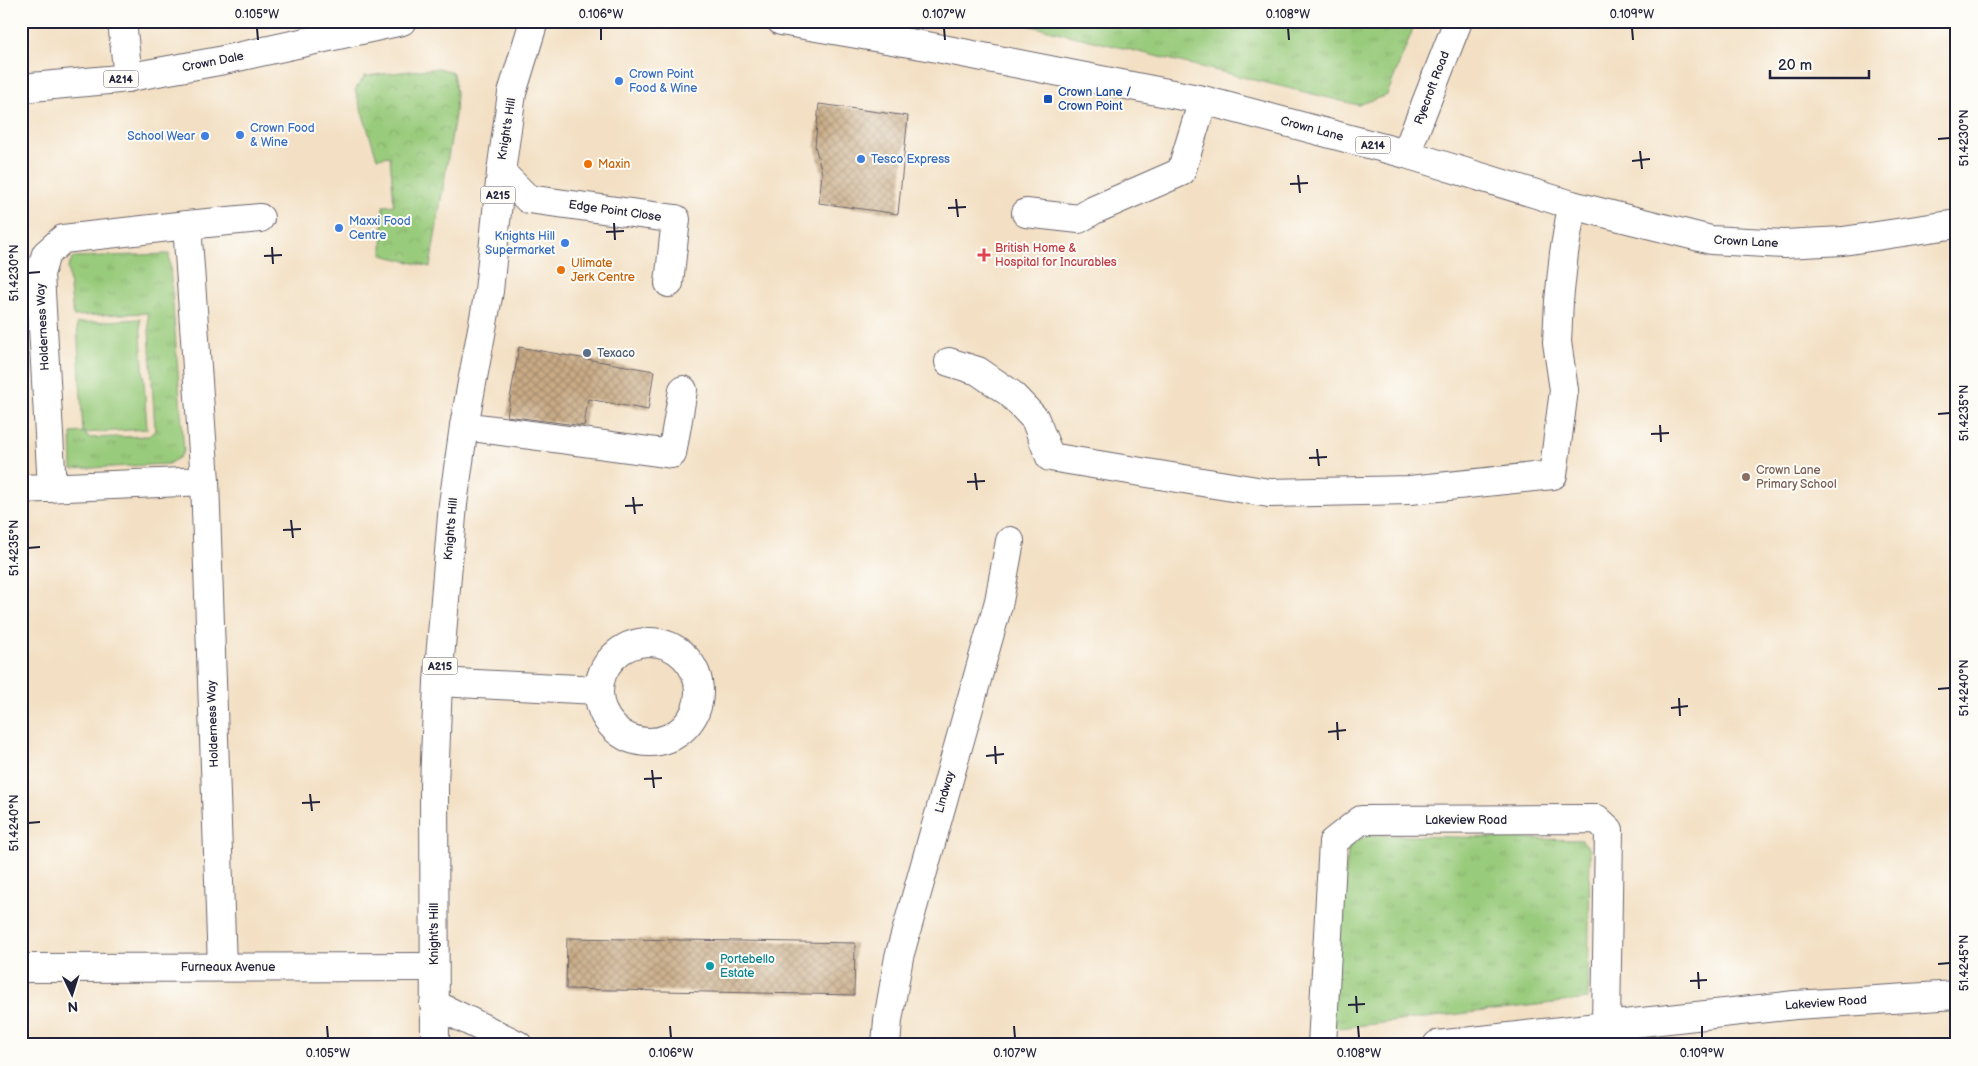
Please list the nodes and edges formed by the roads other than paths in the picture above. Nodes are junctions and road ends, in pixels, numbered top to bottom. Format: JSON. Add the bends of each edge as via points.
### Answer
{"nodes":[{"id":1,"x":122,"y":21,"type":"edge"},
{"id":2,"x":402,"y":21,"type":"edge"},
{"id":3,"x":534,"y":21,"type":"edge"},
{"id":4,"x":781,"y":21,"type":"edge"},
{"id":5,"x":1458,"y":21,"type":"edge"},
{"id":6,"x":867,"y":28,"type":"edge"},
{"id":7,"x":128,"y":78,"type":"junction"},
{"id":8,"x":21,"y":88,"type":"edge"},
{"id":9,"x":1203,"y":100,"type":"junction"},
{"id":10,"x":1406,"y":154,"type":"junction"},
{"id":11,"x":501,"y":172,"type":"junction"},
{"id":12,"x":1572,"y":206,"type":"junction"},
{"id":13,"x":1026,"y":213,"type":"dead end"},
{"id":14,"x":260,"y":218,"type":"dead end"},
{"id":15,"x":1957,"y":224,"type":"edge"},
{"id":16,"x":187,"y":225,"type":"junction"},
{"id":17,"x":669,"y":283,"type":"dead end"},
{"id":18,"x":949,"y":362,"type":"dead end"},
{"id":19,"x":683,"y":390,"type":"dead end"},
{"id":20,"x":464,"y":426,"type":"junction"},
{"id":21,"x":205,"y":481,"type":"junction"},
{"id":22,"x":52,"y":488,"type":"junction"},
{"id":23,"x":21,"y":489,"type":"edge"},
{"id":24,"x":1010,"y":540,"type":"dead end"},
{"id":25,"x":438,"y":682,"type":"junction"},
{"id":26,"x":598,"y":690,"type":"dead end"},
{"id":27,"x":222,"y":967,"type":"junction"},
{"id":28,"x":434,"y":967,"type":"junction"},
{"id":29,"x":21,"y":968,"type":"edge"},
{"id":30,"x":1957,"y":995,"type":"edge"},
{"id":31,"x":434,"y":1004,"type":"junction"},
{"id":32,"x":1606,"y":1026,"type":"junction"},
{"id":33,"x":435,"y":1045,"type":"edge"},
{"id":34,"x":518,"y":1045,"type":"edge"},
{"id":35,"x":886,"y":1045,"type":"edge"},
{"id":36,"x":1322,"y":1045,"type":"edge"},
{"id":37,"x":1437,"y":1045,"type":"edge"}],
"edges":[{"from":1,"to":7,"type":"street"},
{"from":2,"to":7,"type":"street","name":"Crown Dale","number":"A214"},
{"from":3,"to":11,"type":"street","name":"Knight's Hill","number":"A215","via":[[512,93]]},
{"from":4,"to":6,"type":"street","name":"Crown Lane","number":"A214"},
{"from":5,"to":10,"type":"street","name":"Ryecroft Road"},
{"from":6,"to":9,"type":"street","name":"Crown Lane","number":"A214","via":[[927,46]]},
{"from":7,"to":8,"type":"street","name":"Crown Dale","number":"A214"},
{"from":9,"to":10,"type":"street","name":"Crown Lane","number":"A214"},
{"from":9,"to":13,"type":"street","via":[[1181,172],[1079,219]]},
{"from":10,"to":12,"type":"street","name":"Crown Lane","number":"A214"},
{"from":11,"to":17,"type":"street","name":"Edge Point Close","via":[[528,199],[676,219]]},
{"from":11,"to":20,"type":"street","name":"Knight's Hill","number":"A215","via":[[489,291]]},
{"from":12,"to":15,"type":"street","name":"Crown Lane","number":"A214","via":[[1711,240],[1784,244],[1843,241]]},
{"from":12,"to":18,"type":"street","via":[[1564,253],[1557,342],[1564,390],[1553,475],[1410,490],[1269,493],[1050,457],[1035,420],[1010,393],[978,371]]},
{"from":14,"to":16,"type":"street","name":"Holderness Way"},
{"from":16,"to":21,"type":"street","name":"Holderness Way"},
{"from":16,"to":22,"type":"street","name":"Holderness Way","via":[[63,240],[46,254],[40,274]]},
{"from":19,"to":20,"type":"street","via":[[672,454]]},
{"from":20,"to":25,"type":"street","name":"Knight's Hill","number":"A215","via":[[453,504]]},
{"from":21,"to":22,"type":"street"},
{"from":21,"to":27,"type":"street","name":"Holderness Way"},
{"from":22,"to":23,"type":"street"},
{"from":24,"to":35,"type":"street","name":"Lindway","via":[[999,601],[899,957]]},
{"from":25,"to":26,"type":"street"},
{"from":25,"to":28,"type":"street","name":"Knight's Hill","number":"A215","via":[[434,786]]},
{"from":27,"to":28,"type":"street","name":"Furneaux Avenue"},
{"from":27,"to":29,"type":"street","name":"Furneaux Avenue"},
{"from":28,"to":31,"type":"street","name":"Knight's Hill","number":"A215"},
{"from":30,"to":32,"type":"street","name":"Lakeview Road","via":[[1795,1005]]},
{"from":31,"to":33,"type":"street","name":"Knight's Hill","number":"A215"},
{"from":31,"to":34,"type":"street"},
{"from":32,"to":36,"type":"street","name":"Lakeview Road","via":[[1609,830],[1597,820],[1361,820],[1333,842]]},
{"from":32,"to":37,"type":"street","name":"Lakeview Road"}]}
